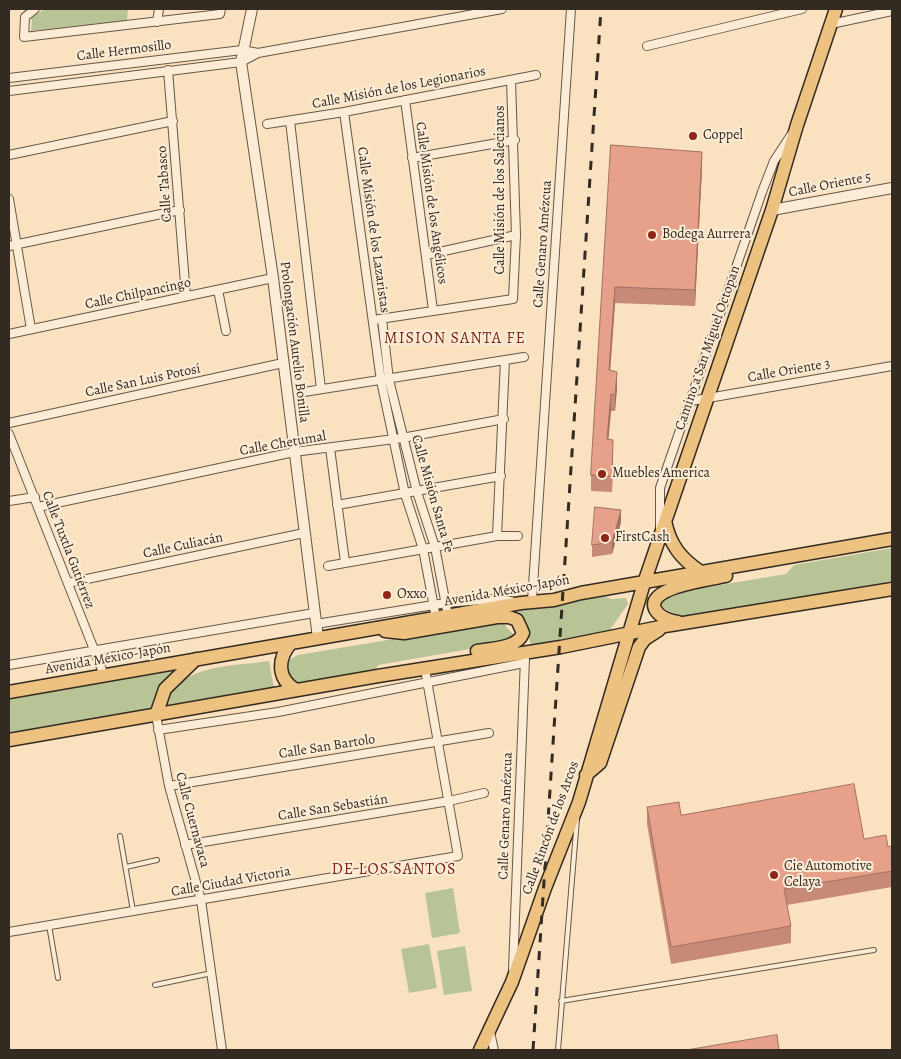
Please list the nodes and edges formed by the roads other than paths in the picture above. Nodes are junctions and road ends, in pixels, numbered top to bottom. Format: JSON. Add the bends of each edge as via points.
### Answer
{"nodes":[{"id":1,"x":35,"y":9,"type":"edge"},
{"id":2,"x":159,"y":9,"type":"edge"},
{"id":3,"x":221,"y":9,"type":"edge"},
{"id":4,"x":252,"y":9,"type":"edge"},
{"id":5,"x":502,"y":9,"type":"edge"},
{"id":6,"x":571,"y":9,"type":"edge"},
{"id":7,"x":802,"y":9,"type":"edge"},
{"id":8,"x":836,"y":9,"type":"edge"},
{"id":9,"x":478,"y":11,"type":"edge"},
{"id":10,"x":892,"y":11,"type":"edge"},
{"id":11,"x":157,"y":22,"type":"junction"},
{"id":12,"x":831,"y":24,"type":"junction"},
{"id":13,"x":647,"y":46,"type":"dead end"},
{"id":14,"x":242,"y":50,"type":"junction"},
{"id":15,"x":258,"y":53,"type":"junction"},
{"id":16,"x":241,"y":62,"type":"junction"},
{"id":17,"x":168,"y":70,"type":"junction"},
{"id":18,"x":536,"y":75,"type":"dead end"},
{"id":19,"x":9,"y":78,"type":"edge"},
{"id":20,"x":511,"y":80,"type":"junction"},
{"id":21,"x":9,"y":91,"type":"edge"},
{"id":22,"x":405,"y":100,"type":"junction"},
{"id":23,"x":344,"y":112,"type":"junction"},
{"id":24,"x":173,"y":121,"type":"junction"},
{"id":25,"x":290,"y":121,"type":"junction"},
{"id":26,"x":267,"y":124,"type":"dead end"},
{"id":27,"x":797,"y":124,"type":"junction"},
{"id":28,"x":515,"y":140,"type":"junction"},
{"id":29,"x":9,"y":155,"type":"edge"},
{"id":30,"x":412,"y":158,"type":"junction"},
{"id":31,"x":892,"y":188,"type":"edge"},
{"id":32,"x":9,"y":199,"type":"edge"},
{"id":33,"x":180,"y":210,"type":"junction"},
{"id":34,"x":772,"y":210,"type":"junction"},
{"id":35,"x":516,"y":235,"type":"junction"},
{"id":36,"x":746,"y":235,"type":"junction"},
{"id":37,"x":761,"y":241,"type":"junction"},
{"id":38,"x":13,"y":245,"type":"edge"},
{"id":39,"x":426,"y":255,"type":"junction"},
{"id":40,"x":272,"y":278,"type":"junction"},
{"id":41,"x":218,"y":290,"type":"junction"},
{"id":42,"x":186,"y":296,"type":"junction"},
{"id":43,"x":433,"y":310,"type":"junction"},
{"id":44,"x":382,"y":319,"type":"junction"},
{"id":45,"x":373,"y":320,"type":"junction"},
{"id":46,"x":31,"y":329,"type":"junction"},
{"id":47,"x":226,"y":331,"type":"dead end"},
{"id":48,"x":9,"y":334,"type":"edge"},
{"id":49,"x":524,"y":357,"type":"dead end"},
{"id":50,"x":506,"y":360,"type":"junction"},
{"id":51,"x":283,"y":364,"type":"junction"},
{"id":52,"x":892,"y":366,"type":"edge"},
{"id":53,"x":385,"y":380,"type":"junction"},
{"id":54,"x":321,"y":389,"type":"junction"},
{"id":55,"x":304,"y":392,"type":"dead end"},
{"id":56,"x":707,"y":398,"type":"junction"},
{"id":57,"x":691,"y":401,"type":"junction"},
{"id":58,"x":504,"y":419,"type":"junction"},
{"id":59,"x":9,"y":423,"type":"edge"},
{"id":60,"x":9,"y":434,"type":"edge"},
{"id":61,"x":398,"y":438,"type":"junction"},
{"id":62,"x":330,"y":448,"type":"junction"},
{"id":63,"x":294,"y":452,"type":"junction"},
{"id":64,"x":501,"y":476,"type":"junction"},
{"id":65,"x":417,"y":492,"type":"junction"},
{"id":66,"x":405,"y":494,"type":"junction"},
{"id":67,"x":35,"y":497,"type":"junction"},
{"id":68,"x":9,"y":501,"type":"edge"},
{"id":69,"x":337,"y":505,"type":"junction"},
{"id":70,"x":38,"y":507,"type":"junction"},
{"id":71,"x":665,"y":519,"type":"junction"},
{"id":72,"x":304,"y":533,"type":"junction"},
{"id":73,"x":660,"y":534,"type":"junction"},
{"id":74,"x":498,"y":536,"type":"junction"},
{"id":75,"x":518,"y":536,"type":"dead end"},
{"id":76,"x":892,"y":539,"type":"edge"},
{"id":77,"x":435,"y":547,"type":"junction"},
{"id":78,"x":423,"y":549,"type":"junction"},
{"id":79,"x":788,"y":557,"type":"junction"},
{"id":80,"x":345,"y":562,"type":"junction"},
{"id":81,"x":328,"y":566,"type":"dead end"},
{"id":82,"x":701,"y":572,"type":"junction"},
{"id":83,"x":68,"y":583,"type":"junction"},
{"id":84,"x":644,"y":583,"type":"junction"},
{"id":85,"x":892,"y":589,"type":"edge"},
{"id":86,"x":526,"y":602,"type":"junction"},
{"id":87,"x":446,"y":603,"type":"junction"},
{"id":88,"x":433,"y":605,"type":"junction"},
{"id":89,"x":314,"y":613,"type":"junction"},
{"id":90,"x":442,"y":617,"type":"junction"},
{"id":91,"x":688,"y":623,"type":"junction"},
{"id":92,"x":316,"y":624,"type":"junction"},
{"id":93,"x":665,"y":626,"type":"junction"},
{"id":94,"x":372,"y":629,"type":"junction"},
{"id":95,"x":629,"y":632,"type":"junction"},
{"id":96,"x":318,"y":638,"type":"junction"},
{"id":97,"x":290,"y":643,"type":"junction"},
{"id":98,"x":94,"y":651,"type":"junction"},
{"id":99,"x":525,"y":657,"type":"junction"},
{"id":100,"x":196,"y":659,"type":"junction"},
{"id":101,"x":9,"y":665,"type":"edge"},
{"id":102,"x":425,"y":669,"type":"junction"},
{"id":103,"x":104,"y":675,"type":"junction"},
{"id":104,"x":378,"y":676,"type":"junction"},
{"id":105,"x":428,"y":683,"type":"junction"},
{"id":106,"x":296,"y":690,"type":"junction"},
{"id":107,"x":9,"y":692,"type":"edge"},
{"id":108,"x":156,"y":715,"type":"junction"},
{"id":109,"x":158,"y":730,"type":"junction"},
{"id":110,"x":489,"y":733,"type":"dead end"},
{"id":111,"x":9,"y":740,"type":"edge"},
{"id":112,"x":439,"y":742,"type":"junction"},
{"id":113,"x":586,"y":775,"type":"junction"},
{"id":114,"x":168,"y":786,"type":"junction"},
{"id":115,"x":484,"y":793,"type":"dead end"},
{"id":116,"x":449,"y":801,"type":"junction"},
{"id":117,"x":579,"y":802,"type":"junction"},
{"id":118,"x":120,"y":836,"type":"dead end"},
{"id":119,"x":185,"y":845,"type":"junction"},
{"id":120,"x":157,"y":860,"type":"dead end"},
{"id":121,"x":126,"y":867,"type":"junction"},
{"id":122,"x":201,"y":900,"type":"junction"},
{"id":123,"x":133,"y":911,"type":"junction"},
{"id":124,"x":48,"y":925,"type":"junction"},
{"id":125,"x":9,"y":932,"type":"edge"},
{"id":126,"x":874,"y":950,"type":"dead end"},
{"id":127,"x":212,"y":973,"type":"junction"},
{"id":128,"x":58,"y":978,"type":"dead end"},
{"id":129,"x":512,"y":982,"type":"junction"},
{"id":130,"x":155,"y":985,"type":"dead end"},
{"id":131,"x":562,"y":1001,"type":"junction"},
{"id":132,"x":489,"y":1030,"type":"junction"},
{"id":133,"x":222,"y":1050,"type":"edge"},
{"id":134,"x":480,"y":1050,"type":"edge"},
{"id":135,"x":494,"y":1050,"type":"edge"},
{"id":136,"x":558,"y":1050,"type":"edge"}],
"edges":[{"from":1,"to":11,"type":"street","via":[[25,17],[24,38]]},
{"from":2,"to":11,"type":"street"},
{"from":3,"to":11,"type":"street","via":[[220,14]]},
{"from":4,"to":14,"type":"street","name":"Prolongación Aurelio Bonilla"},
{"from":5,"to":9,"type":"street"},
{"from":6,"to":86,"type":"street","name":"Calle Genaro Amézcua"},
{"from":7,"to":13,"type":"street"},
{"from":8,"to":12,"type":"main road","name":"Camino a San Miguel Octopan"},
{"from":9,"to":15,"type":"street"},
{"from":10,"to":12,"type":"street"},
{"from":12,"to":27,"type":"main road","name":"Camino a San Miguel Octopan"},
{"from":14,"to":15,"type":"street","name":"Calle Hermosillo"},
{"from":14,"to":16,"type":"street","name":"Prolongación Aurelio Bonilla"},
{"from":14,"to":19,"type":"street","name":"Calle Hermosillo"},
{"from":15,"to":16,"type":"street"},
{"from":16,"to":17,"type":"street","name":"Calle Hermosillo"},
{"from":16,"to":40,"type":"street","name":"Prolongación Aurelio Bonilla"},
{"from":17,"to":21,"type":"street","name":"Calle Hermosillo"},
{"from":17,"to":24,"type":"street","name":"Calle Tabasco"},
{"from":18,"to":20,"type":"street","name":"Calle Misión de los Legionarios"},
{"from":20,"to":22,"type":"street","name":"Calle Misión de los Legionarios"},
{"from":20,"to":28,"type":"street","name":"Calle Misión de los Salecianos"},
{"from":22,"to":23,"type":"street","name":"Calle Misión de los Legionarios"},
{"from":22,"to":30,"type":"street","name":"Calle Misión de los Angélicos"},
{"from":23,"to":25,"type":"street","name":"Calle Misión de los Legionarios"},
{"from":23,"to":45,"type":"street","name":"Calle Misión de los Lazaristas"},
{"from":24,"to":29,"type":"street"},
{"from":24,"to":33,"type":"street","name":"Calle Tabasco"},
{"from":25,"to":26,"type":"street","name":"Calle Misión de los Legionarios"},
{"from":25,"to":54,"type":"street"},
{"from":27,"to":34,"type":"main road","name":"Camino a San Miguel Octopan"},
{"from":27,"to":36,"type":"street","via":[[774,161]]},
{"from":28,"to":30,"type":"street"},
{"from":28,"to":35,"type":"street","name":"Calle Misión de los Salecianos"},
{"from":30,"to":39,"type":"street","name":"Calle Misión de los Angélicos"},
{"from":31,"to":34,"type":"street","name":"Calle Oriente 5"},
{"from":32,"to":38,"type":"street"},
{"from":33,"to":38,"type":"street"},
{"from":33,"to":42,"type":"street","name":"Calle Tabasco"},
{"from":34,"to":37,"type":"main road","name":"Camino a San Miguel Octopan"},
{"from":35,"to":39,"type":"street"},
{"from":35,"to":43,"type":"street","name":"Calle Misión de los Salecianos","via":[[513,299]]},
{"from":36,"to":37,"type":"lane"},
{"from":36,"to":57,"type":"street"},
{"from":37,"to":56,"type":"main road","name":"Camino a San Miguel Octopan"},
{"from":38,"to":46,"type":"street"},
{"from":39,"to":43,"type":"street","name":"Calle Misión de los Angélicos"},
{"from":40,"to":41,"type":"street","name":"Calle Chilpancingo"},
{"from":40,"to":51,"type":"street","name":"Prolongación Aurelio Bonilla"},
{"from":41,"to":42,"type":"street","name":"Calle Chilpancingo"},
{"from":41,"to":47,"type":"street"},
{"from":42,"to":46,"type":"street","name":"Calle Chilpancingo"},
{"from":43,"to":44,"type":"street"},
{"from":44,"to":45,"type":"street"},
{"from":44,"to":53,"type":"street","name":"Calle Misión de los Lazaristas"},
{"from":45,"to":53,"type":"street","name":"Calle Misión de los Lazaristas"},
{"from":46,"to":48,"type":"street","name":"Calle Chilpancingo"},
{"from":49,"to":50,"type":"street"},
{"from":50,"to":53,"type":"street"},
{"from":50,"to":58,"type":"street"},
{"from":51,"to":59,"type":"street","name":"Calle San Luis Potosí"},
{"from":51,"to":63,"type":"street","name":"Prolongación Aurelio Bonilla"},
{"from":52,"to":56,"type":"street","name":"Calle Oriente 3"},
{"from":53,"to":54,"type":"street"},
{"from":53,"to":61,"type":"street","name":"Calle Misión Santa Fe"},
{"from":54,"to":55,"type":"street"},
{"from":56,"to":57,"type":"street","name":"Calle Oriente 3"},
{"from":56,"to":71,"type":"main road","name":"Camino a San Miguel Octopan"},
{"from":57,"to":73,"type":"street","via":[[660,488]]},
{"from":58,"to":61,"type":"street","name":"Calle Chetumal"},
{"from":58,"to":64,"type":"street"},
{"from":60,"to":67,"type":"street","name":"Calle Tuxtla Gutiérrez"},
{"from":61,"to":62,"type":"street","name":"Calle Chetumal"},
{"from":61,"to":65,"type":"street","name":"Calle Misión Santa Fe"},
{"from":61,"to":66,"type":"street","name":"Calle Misión Santa Fe"},
{"from":62,"to":63,"type":"street","name":"Calle Chetumal"},
{"from":62,"to":69,"type":"street"},
{"from":63,"to":70,"type":"street","name":"Calle Chetumal"},
{"from":63,"to":72,"type":"street","name":"Prolongación Aurelio Bonilla"},
{"from":64,"to":65,"type":"street"},
{"from":64,"to":74,"type":"street"},
{"from":65,"to":66,"type":"street"},
{"from":65,"to":77,"type":"street","name":"Calle Misión Santa Fe"},
{"from":66,"to":69,"type":"street"},
{"from":66,"to":78,"type":"street","name":"Calle Misión Santa Fe"},
{"from":67,"to":68,"type":"street"},
{"from":67,"to":70,"type":"street","name":"Calle Tuxtla Gutiérrez"},
{"from":69,"to":80,"type":"street"},
{"from":70,"to":83,"type":"street","name":"Calle Tuxtla Gutiérrez"},
{"from":71,"to":73,"type":"main road","name":"Camino a San Miguel Octopan"},
{"from":71,"to":82,"type":"main road","via":[[675,550],[686,563]]},
{"from":72,"to":83,"type":"street","name":"Calle Culiacán"},
{"from":72,"to":89,"type":"street","name":"Prolongación Aurelio Bonilla"},
{"from":73,"to":84,"type":"main road","name":"Camino a San Miguel Octopan"},
{"from":74,"to":75,"type":"street"},
{"from":74,"to":77,"type":"street"},
{"from":76,"to":79,"type":"main road","name":"Avenida México-Japón"},
{"from":77,"to":78,"type":"street"},
{"from":77,"to":87,"type":"street","name":"Calle Misión Santa Fe"},
{"from":78,"to":80,"type":"street"},
{"from":78,"to":88,"type":"street","name":"Calle Misión Santa Fe"},
{"from":79,"to":82,"type":"main road","name":"Avenida México-Japón"},
{"from":79,"to":91,"type":"main road","via":[[761,568],[665,590],[656,596],[655,610],[665,618]]},
{"from":80,"to":81,"type":"street"},
{"from":82,"to":84,"type":"main road","name":"Avenida México-Japón"},
{"from":83,"to":98,"type":"street","name":"Calle Tuxtla Gutiérrez"},
{"from":84,"to":86,"type":"main road","name":"Avenida México-Japón"},
{"from":84,"to":95,"type":"main road","name":"Calle Rincón de los Arcos"},
{"from":85,"to":91,"type":"main road"},
{"from":86,"to":87,"type":"street","via":[[494,598]]},
{"from":86,"to":90,"type":"main road","name":"Avenida México-Japón"},
{"from":87,"to":88,"type":"street"},
{"from":87,"to":90,"type":"street","name":"Calle Misión Santa Fe"},
{"from":88,"to":90,"type":"street","name":"Calle Misión Santa Fe"},
{"from":88,"to":92,"type":"street"},
{"from":89,"to":92,"type":"street","name":"Prolongación Aurelio Bonilla"},
{"from":89,"to":98,"type":"street"},
{"from":90,"to":94,"type":"main road","name":"Avenida México-Japón"},
{"from":91,"to":93,"type":"main road"},
{"from":92,"to":96,"type":"street","name":"Prolongación Aurelio Bonilla"},
{"from":93,"to":95,"type":"main road"},
{"from":93,"to":113,"type":"main road","via":[[639,647],[600,763]]},
{"from":94,"to":96,"type":"main road","name":"Avenida México-Japón"},
{"from":94,"to":104,"type":"main road","via":[[404,633],[509,617],[517,620],[522,633],[514,644],[408,665]]},
{"from":95,"to":99,"type":"main road"},
{"from":95,"to":113,"type":"main road","name":"Calle Rincón de los Arcos"},
{"from":96,"to":97,"type":"main road","name":"Avenida México-Japón"},
{"from":97,"to":100,"type":"main road","name":"Avenida México-Japón"},
{"from":97,"to":106,"type":"main road","via":[[280,661],[283,679]]},
{"from":98,"to":101,"type":"street"},
{"from":98,"to":103,"type":"street","name":"Calle Tuxtla Gutiérrez"},
{"from":99,"to":102,"type":"main road"},
{"from":99,"to":105,"type":"street"},
{"from":99,"to":129,"type":"street","name":"Calle Genaro Amézcua"},
{"from":100,"to":103,"type":"main road","name":"Avenida México-Japón"},
{"from":100,"to":108,"type":"main road","via":[[165,689]]},
{"from":102,"to":104,"type":"main road"},
{"from":102,"to":105,"type":"street"},
{"from":103,"to":107,"type":"main road","name":"Avenida México-Japón"},
{"from":104,"to":106,"type":"main road"},
{"from":105,"to":109,"type":"street","via":[[278,712]]},
{"from":105,"to":112,"type":"street"},
{"from":106,"to":108,"type":"main road"},
{"from":108,"to":109,"type":"street","name":"Calle Cuernavaca"},
{"from":108,"to":111,"type":"main road"},
{"from":109,"to":114,"type":"street","name":"Calle Cuernavaca"},
{"from":110,"to":112,"type":"street","name":"Calle San Bartolo"},
{"from":112,"to":114,"type":"street","name":"Calle San Bartolo"},
{"from":112,"to":116,"type":"street"},
{"from":113,"to":117,"type":"main road","name":"Calle Rincón de los Arcos"},
{"from":114,"to":119,"type":"street","name":"Calle Cuernavaca"},
{"from":115,"to":116,"type":"street","name":"Calle San Sebastián"},
{"from":116,"to":119,"type":"street","name":"Calle San Sebastián"},
{"from":116,"to":122,"type":"street","name":"Calle Ciudad Victoria","via":[[458,856]]},
{"from":117,"to":129,"type":"main road","name":"Calle Rincón de los Arcos"},
{"from":117,"to":131,"type":"lane"},
{"from":118,"to":121,"type":"lane"},
{"from":119,"to":122,"type":"street","name":"Calle Cuernavaca"},
{"from":120,"to":121,"type":"lane"},
{"from":121,"to":123,"type":"lane"},
{"from":122,"to":123,"type":"street","name":"Calle Ciudad Victoria"},
{"from":122,"to":127,"type":"street","name":"Calle Cuernavaca"},
{"from":123,"to":124,"type":"street","name":"Calle Ciudad Victoria"},
{"from":124,"to":125,"type":"street","name":"Calle Ciudad Victoria"},
{"from":124,"to":128,"type":"lane"},
{"from":126,"to":131,"type":"lane"},
{"from":127,"to":130,"type":"lane"},
{"from":127,"to":133,"type":"street","name":"Calle Cuernavaca"},
{"from":129,"to":132,"type":"main road","name":"Calle Rincón de los Arcos"},
{"from":131,"to":136,"type":"lane"},
{"from":132,"to":134,"type":"main road","name":"Calle Rincón de los Arcos"},
{"from":132,"to":135,"type":"street"}]}
